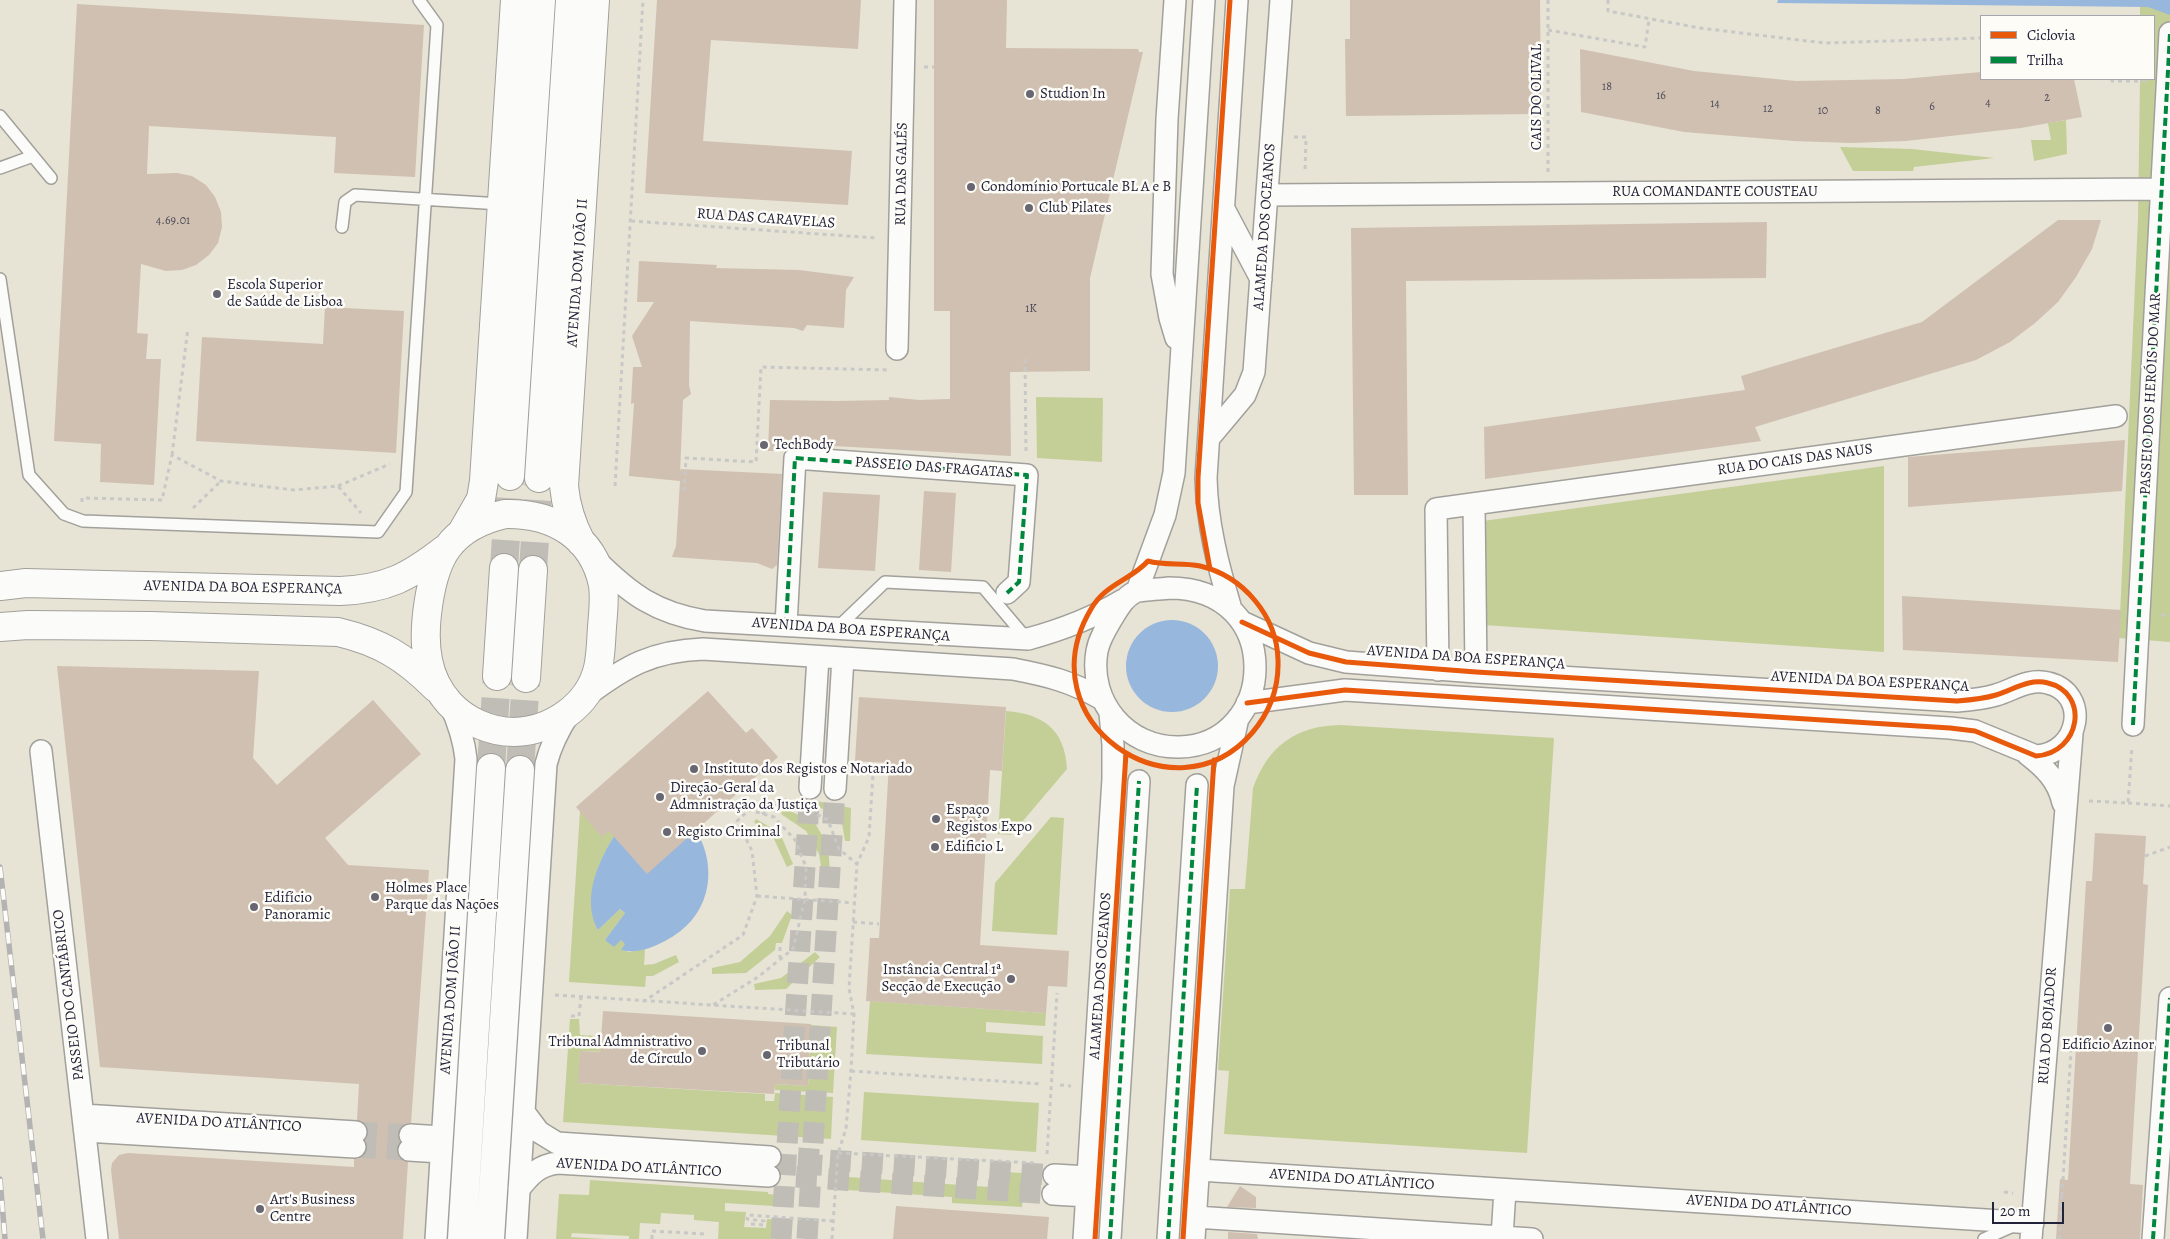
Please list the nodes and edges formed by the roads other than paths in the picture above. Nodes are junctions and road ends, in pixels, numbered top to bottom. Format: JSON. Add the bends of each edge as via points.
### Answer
{"nodes":[{"id":1,"x":419,"y":0,"type":"edge"},
{"id":2,"x":515,"y":0,"type":"edge"},
{"id":3,"x":541,"y":0,"type":"edge"},
{"id":4,"x":570,"y":0,"type":"edge"},
{"id":5,"x":595,"y":0,"type":"edge"},
{"id":6,"x":905,"y":0,"type":"edge"},
{"id":7,"x":1175,"y":0,"type":"edge"},
{"id":8,"x":1204,"y":0,"type":"edge"},
{"id":9,"x":1237,"y":0,"type":"edge"},
{"id":10,"x":1280,"y":0,"type":"edge"},
{"id":11,"x":2170,"y":34,"type":"edge"},
{"id":12,"x":0,"y":116,"type":"edge"},
{"id":13,"x":33,"y":156,"type":"junction"},
{"id":14,"x":0,"y":168,"type":"edge"},
{"id":15,"x":50,"y":178,"type":"dead end"},
{"id":16,"x":2162,"y":189,"type":"junction"},
{"id":17,"x":1267,"y":195,"type":"junction"},
{"id":18,"x":426,"y":199,"type":"junction"},
{"id":19,"x":501,"y":204,"type":"junction"},
{"id":20,"x":1224,"y":208,"type":"junction"},
{"id":21,"x":342,"y":227,"type":"dead end"},
{"id":22,"x":0,"y":279,"type":"edge"},
{"id":23,"x":1261,"y":279,"type":"junction"},
{"id":24,"x":897,"y":349,"type":"road end"},
{"id":25,"x":1181,"y":355,"type":"junction"},
{"id":26,"x":2116,"y":416,"type":"dead end"},
{"id":27,"x":1209,"y":438,"type":"junction"},
{"id":28,"x":510,"y":476,"type":"tunnel mouth"},
{"id":29,"x":539,"y":478,"type":"tunnel mouth"},
{"id":30,"x":1474,"y":504,"type":"junction"},
{"id":31,"x":454,"y":540,"type":"junction"},
{"id":32,"x":586,"y":549,"type":"junction"},
{"id":33,"x":504,"y":568,"type":"tunnel mouth"},
{"id":34,"x":533,"y":570,"type":"tunnel mouth"},
{"id":35,"x":13,"y":585,"type":"edge"},
{"id":36,"x":1007,"y":593,"type":"dead end"},
{"id":37,"x":1130,"y":596,"type":"junction"},
{"id":38,"x":1236,"y":616,"type":"junction"},
{"id":39,"x":786,"y":625,"type":"junction"},
{"id":40,"x":0,"y":627,"type":"edge"},
{"id":41,"x":837,"y":629,"type":"junction"},
{"id":42,"x":1028,"y":639,"type":"junction"},
{"id":43,"x":818,"y":657,"type":"junction"},
{"id":44,"x":843,"y":658,"type":"junction"},
{"id":45,"x":1438,"y":670,"type":"junction"},
{"id":46,"x":1476,"y":672,"type":"junction"},
{"id":47,"x":497,"y":676,"type":"tunnel mouth"},
{"id":48,"x":526,"y":678,"type":"tunnel mouth"},
{"id":49,"x":444,"y":697,"type":"junction"},
{"id":50,"x":576,"y":705,"type":"junction"},
{"id":51,"x":1106,"y":706,"type":"junction"},
{"id":52,"x":1243,"y":710,"type":"junction"},
{"id":53,"x":2133,"y":725,"type":"road end"},
{"id":54,"x":2072,"y":734,"type":"junction"},
{"id":55,"x":41,"y":750,"type":"dead end"},
{"id":56,"x":2027,"y":754,"type":"junction"},
{"id":57,"x":491,"y":768,"type":"tunnel mouth"},
{"id":58,"x":520,"y":770,"type":"tunnel mouth"},
{"id":59,"x":1139,"y":781,"type":"dead end"},
{"id":60,"x":1197,"y":785,"type":"dead end"},
{"id":61,"x":810,"y":788,"type":"tunnel mouth"},
{"id":62,"x":835,"y":789,"type":"tunnel mouth"},
{"id":63,"x":2064,"y":813,"type":"junction"},
{"id":64,"x":2170,"y":998,"type":"edge"},
{"id":65,"x":524,"y":1112,"type":"junction"},
{"id":66,"x":84,"y":1123,"type":"junction"},
{"id":67,"x":355,"y":1139,"type":"tunnel mouth"},
{"id":68,"x":410,"y":1142,"type":"tunnel mouth"},
{"id":69,"x":442,"y":1145,"type":"junction"},
{"id":70,"x":1199,"y":1170,"type":"junction"},
{"id":71,"x":1051,"y":1177,"type":"tunnel mouth"},
{"id":72,"x":1087,"y":1186,"type":"junction"},
{"id":73,"x":519,"y":1189,"type":"junction"},
{"id":74,"x":1505,"y":1190,"type":"junction"},
{"id":75,"x":1196,"y":1217,"type":"junction"},
{"id":76,"x":2029,"y":1228,"type":"edge"},
{"id":77,"x":1502,"y":1237,"type":"junction"},
{"id":78,"x":97,"y":1239,"type":"edge"},
{"id":79,"x":436,"y":1239,"type":"edge"},
{"id":80,"x":462,"y":1239,"type":"edge"},
{"id":81,"x":490,"y":1239,"type":"edge"},
{"id":82,"x":516,"y":1239,"type":"edge"},
{"id":83,"x":1084,"y":1239,"type":"edge"},
{"id":84,"x":1110,"y":1239,"type":"edge"},
{"id":85,"x":1168,"y":1239,"type":"edge"},
{"id":86,"x":1194,"y":1239,"type":"edge"},
{"id":87,"x":1532,"y":1239,"type":"edge"},
{"id":88,"x":1984,"y":1239,"type":"edge"},
{"id":89,"x":2153,"y":1239,"type":"edge"}],
"edges":[{"from":1,"to":18,"type":"lane","via":[[437,25]]},
{"from":2,"to":19,"type":"main road"},
{"from":3,"to":28,"type":"main road"},
{"from":4,"to":29,"type":"main road","name":"AVENIDA DOM JOÃO II"},
{"from":5,"to":32,"type":"main road","name":"AVENIDA DOM JOÃO II","via":[[564,486],[572,525]]},
{"from":6,"to":24,"type":"street","name":"RUA DAS GALÉS"},
{"from":7,"to":25,"type":"street","via":[[1162,274]]},
{"from":8,"to":25,"type":"street"},
{"from":9,"to":20,"type":"street"},
{"from":10,"to":17,"type":"street","name":"ALAMEDA DOS OCEANOS"},
{"from":11,"to":16,"type":"street","name":"PASSEIO DOS HERÓIS DO MAR"},
{"from":12,"to":13,"type":"lane"},
{"from":13,"to":14,"type":"lane"},
{"from":13,"to":15,"type":"lane"},
{"from":16,"to":17,"type":"street","name":"RUA COMANDANTE COUSTEAU"},
{"from":16,"to":53,"type":"street","name":"PASSEIO DOS HERÓIS DO MAR"},
{"from":17,"to":23,"type":"street","name":"ALAMEDA DOS OCEANOS"},
{"from":18,"to":19,"type":"lane"},
{"from":18,"to":21,"type":"lane","via":[[355,195],[345,202]]},
{"from":18,"to":22,"type":"lane","via":[[406,492],[378,532],[83,521],[64,514],[29,475]]},
{"from":19,"to":31,"type":"main road","via":[[484,481],[481,499]]},
{"from":20,"to":23,"type":"street"},
{"from":20,"to":27,"type":"street"},
{"from":23,"to":27,"type":"street","name":"ALAMEDA DOS OCEANOS","via":[[1251,384]]},
{"from":25,"to":37,"type":"street","via":[[1174,473],[1165,515]]},
{"from":26,"to":30,"type":"street","name":"RUA DO CAIS DAS NAUS"},
{"from":27,"to":38,"type":"street","via":[[1206,502],[1220,573]]},
{"from":30,"to":45,"type":"street","name":"RUA DO CAIS DAS NAUS","via":[[1436,509]]},
{"from":30,"to":46,"type":"street"},
{"from":31,"to":32,"type":"main road","via":[[489,518],[522,514],[554,522],[569,531]]},
{"from":31,"to":35,"type":"main road","name":"AVENIDA DA BOA ESPERANÇA","via":[[422,566],[396,581],[362,590]]},
{"from":31,"to":49,"type":"main road","via":[[439,560],[433,576],[428,617],[428,659]]},
{"from":32,"to":39,"type":"street","name":"AVENIDA DA BOA ESPERANÇA","via":[[614,578],[660,609],[682,617],[705,620]]},
{"from":32,"to":50,"type":"main road","name":"AVENIDA DOM JOÃO II","via":[[603,586],[602,628],[598,670]]},
{"from":33,"to":47,"type":"main road"},
{"from":34,"to":48,"type":"main road"},
{"from":36,"to":39,"type":"street","name":"PASSEIO DAS FRAGATAS","via":[[1019,582],[1027,475],[795,458]]},
{"from":37,"to":38,"type":"street","via":[[1186,588],[1218,599]]},
{"from":37,"to":42,"type":"street","name":"AVENIDA DA BOA ESPERANÇA","via":[[1085,620]]},
{"from":37,"to":51,"type":"street","via":[[1103,634],[1098,650],[1097,683]]},
{"from":38,"to":45,"type":"street","name":"AVENIDA DA BOA ESPERANÇA","via":[[1309,653],[1346,662]]},
{"from":38,"to":52,"type":"street","via":[[1250,637],[1255,654],[1253,687]]},
{"from":39,"to":41,"type":"street","name":"AVENIDA DA BOA ESPERANÇA"},
{"from":40,"to":49,"type":"main road","via":[[151,626],[338,632],[360,637],[392,651],[417,669]]},
{"from":41,"to":42,"type":"street","name":"AVENIDA DA BOA ESPERANÇA"},
{"from":41,"to":42,"type":"lane","via":[[886,582],[983,587]]},
{"from":43,"to":44,"type":"street","name":"AVENIDA DA BOA ESPERANÇA"},
{"from":43,"to":50,"type":"street","name":"AVENIDA DA BOA ESPERANÇA","via":[[679,650],[637,663],[609,679]]},
{"from":43,"to":61,"type":"street"},
{"from":44,"to":51,"type":"street","name":"AVENIDA DA BOA ESPERANÇA","via":[[1013,669],[1047,675],[1075,684]]},
{"from":44,"to":62,"type":"street"},
{"from":45,"to":46,"type":"street","name":"AVENIDA DA BOA ESPERANÇA"},
{"from":46,"to":54,"type":"street","name":"AVENIDA DA BOA ESPERANÇA","via":[[1957,701],[1984,698],[2036,681],[2057,686],[2072,703]]},
{"from":49,"to":50,"type":"main road","via":[[476,724],[508,732],[541,728]]},
{"from":49,"to":69,"type":"street","name":"AVENIDA DOM JOÃO II","via":[[465,744],[466,759]]},
{"from":50,"to":65,"type":"street","via":[[556,736],[546,764]]},
{"from":51,"to":52,"type":"street","via":[[1120,725],[1148,742],[1180,747],[1211,739],[1226,730]]},
{"from":51,"to":72,"type":"street","name":"ALAMEDA DOS OCEANOS","via":[[1113,745],[1113,780]]},
{"from":52,"to":56,"type":"street","via":[[1345,690],[1950,728],[1994,737]]},
{"from":52,"to":70,"type":"street","via":[[1223,786]]},
{"from":54,"to":56,"type":"street","via":[[2056,751],[2046,755]]},
{"from":54,"to":63,"type":"street","name":"AVENIDA DA BOA ESPERANÇA"},
{"from":55,"to":66,"type":"street","name":"PASSEIO DO CANTÁBRICO"},
{"from":56,"to":63,"type":"street","via":[[2047,770],[2057,784]]},
{"from":57,"to":80,"type":"main road","name":"AVENIDA DOM JOÃO II"},
{"from":58,"to":81,"type":"main road"},
{"from":59,"to":84,"type":"street","name":"ALAMEDA DOS OCEANOS"},
{"from":60,"to":85,"type":"street"},
{"from":63,"to":76,"type":"street","name":"RUA DO BOJADOR"},
{"from":64,"to":89,"type":"street"},
{"from":65,"to":73,"type":"street"},
{"from":65,"to":73,"type":"street","name":"AVENIDA DO ATLÂNTICO","via":[[538,1132],[558,1143],[769,1166],[558,1163],[537,1169]]},
{"from":66,"to":67,"type":"street","name":"AVENIDA DO ATLÂNTICO"},
{"from":66,"to":78,"type":"street","name":"PASSEIO DO CANTÁBRICO"},
{"from":68,"to":69,"type":"street"},
{"from":69,"to":79,"type":"street","name":"AVENIDA DOM JOÃO II"},
{"from":70,"to":74,"type":"street","name":"AVENIDA DO ATLÂNTICO"},
{"from":70,"to":75,"type":"street"},
{"from":71,"to":72,"type":"street"},
{"from":72,"to":83,"type":"street","name":"ALAMEDA DOS OCEANOS"},
{"from":73,"to":82,"type":"street"},
{"from":74,"to":76,"type":"street","name":"AVENIDA DO ATLÂNTICO"},
{"from":74,"to":77,"type":"street"},
{"from":75,"to":77,"type":"street"},
{"from":75,"to":86,"type":"street"},
{"from":76,"to":88,"type":"lane"},
{"from":77,"to":87,"type":"street"}]}
